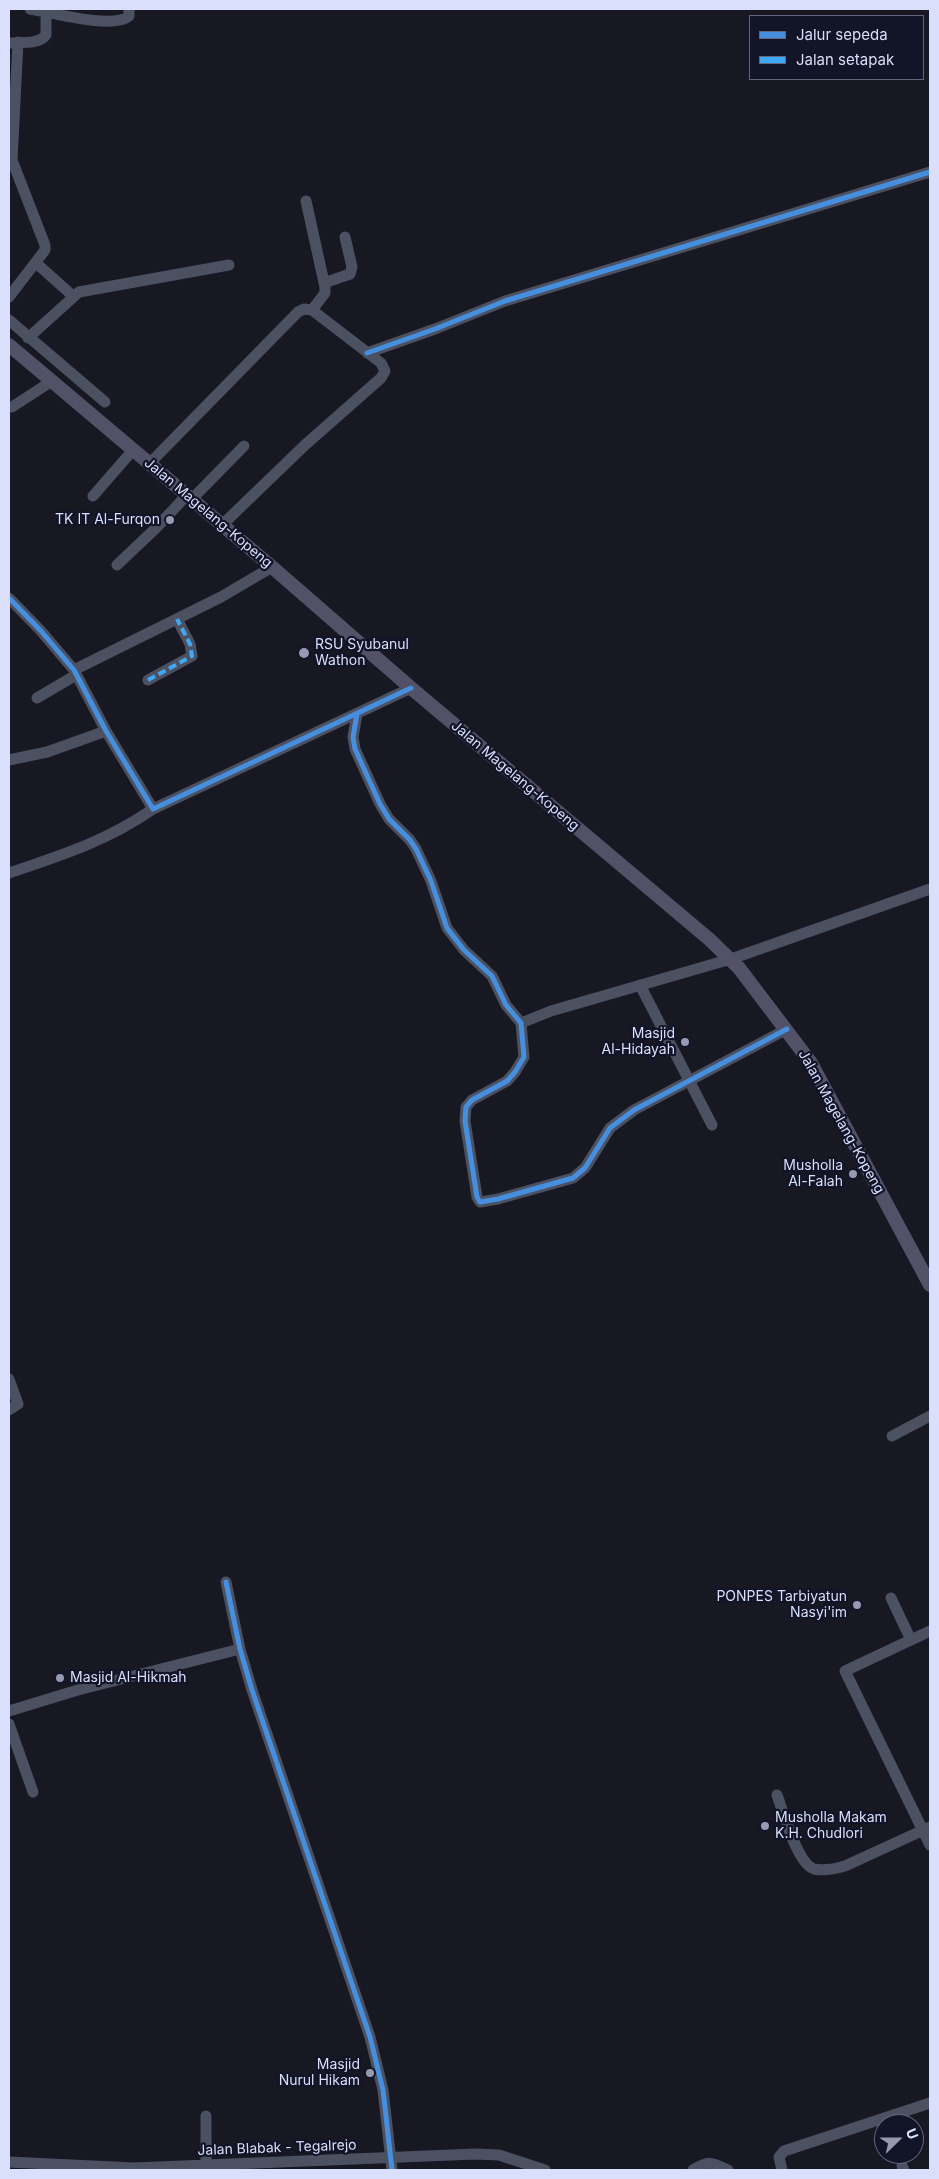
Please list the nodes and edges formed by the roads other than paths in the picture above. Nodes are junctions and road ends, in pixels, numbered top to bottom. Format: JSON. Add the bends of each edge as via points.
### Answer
{"nodes":[{"id":1,"x":30,"y":9,"type":"edge"},
{"id":2,"x":129,"y":9,"type":"edge"},
{"id":3,"x":46,"y":10,"type":"edge"},
{"id":4,"x":83,"y":14,"type":"edge"},
{"id":5,"x":13,"y":42,"type":"edge"},
{"id":6,"x":930,"y":172,"type":"edge"},
{"id":7,"x":306,"y":201,"type":"dead end"},
{"id":8,"x":346,"y":237,"type":"dead end"},
{"id":9,"x":36,"y":263,"type":"junction"},
{"id":10,"x":229,"y":265,"type":"dead end"},
{"id":11,"x":324,"y":283,"type":"junction"},
{"id":12,"x":73,"y":296,"type":"junction"},
{"id":13,"x":9,"y":297,"type":"edge"},
{"id":14,"x":312,"y":310,"type":"junction"},
{"id":15,"x":9,"y":320,"type":"edge"},
{"id":16,"x":28,"y":338,"type":"junction"},
{"id":17,"x":9,"y":345,"type":"edge"},
{"id":18,"x":367,"y":353,"type":"junction"},
{"id":19,"x":52,"y":381,"type":"junction"},
{"id":20,"x":105,"y":402,"type":"dead end"},
{"id":21,"x":12,"y":407,"type":"dead end"},
{"id":22,"x":244,"y":446,"type":"dead end"},
{"id":23,"x":133,"y":450,"type":"junction"},
{"id":24,"x":150,"y":463,"type":"junction"},
{"id":25,"x":93,"y":496,"type":"dead end"},
{"id":26,"x":189,"y":497,"type":"junction"},
{"id":27,"x":222,"y":525,"type":"junction"},
{"id":28,"x":117,"y":565,"type":"dead end"},
{"id":29,"x":272,"y":567,"type":"junction"},
{"id":30,"x":9,"y":598,"type":"edge"},
{"id":31,"x":177,"y":619,"type":"junction"},
{"id":32,"x":75,"y":673,"type":"junction"},
{"id":33,"x":148,"y":680,"type":"dead end"},
{"id":34,"x":411,"y":688,"type":"junction"},
{"id":35,"x":37,"y":698,"type":"dead end"},
{"id":36,"x":357,"y":714,"type":"junction"},
{"id":37,"x":106,"y":731,"type":"junction"},
{"id":38,"x":9,"y":760,"type":"edge"},
{"id":39,"x":154,"y":809,"type":"junction"},
{"id":40,"x":9,"y":872,"type":"edge"},
{"id":41,"x":930,"y":889,"type":"edge"},
{"id":42,"x":731,"y":960,"type":"junction"},
{"id":43,"x":640,"y":986,"type":"junction"},
{"id":44,"x":521,"y":1023,"type":"junction"},
{"id":45,"x":787,"y":1029,"type":"junction"},
{"id":46,"x":689,"y":1082,"type":"junction"},
{"id":47,"x":712,"y":1125,"type":"dead end"},
{"id":48,"x":930,"y":1285,"type":"edge"},
{"id":49,"x":9,"y":1379,"type":"edge"},
{"id":50,"x":9,"y":1410,"type":"edge"},
{"id":51,"x":930,"y":1416,"type":"edge"},
{"id":52,"x":892,"y":1436,"type":"dead end"},
{"id":53,"x":226,"y":1582,"type":"dead end"},
{"id":54,"x":891,"y":1598,"type":"dead end"},
{"id":55,"x":930,"y":1631,"type":"edge"},
{"id":56,"x":911,"y":1640,"type":"junction"},
{"id":57,"x":240,"y":1649,"type":"junction"},
{"id":58,"x":9,"y":1711,"type":"edge"},
{"id":59,"x":9,"y":1724,"type":"edge"},
{"id":60,"x":33,"y":1792,"type":"dead end"},
{"id":61,"x":777,"y":1795,"type":"dead end"},
{"id":62,"x":927,"y":1829,"type":"edge"},
{"id":63,"x":930,"y":1844,"type":"edge"},
{"id":64,"x":930,"y":2103,"type":"edge"},
{"id":65,"x":206,"y":2116,"type":"dead end"},
{"id":66,"x":391,"y":2158,"type":"junction"},
{"id":67,"x":9,"y":2162,"type":"edge"},
{"id":68,"x":28,"y":2166,"type":"edge"},
{"id":69,"x":206,"y":2166,"type":"junction"},
{"id":70,"x":244,"y":2168,"type":"edge"},
{"id":71,"x":392,"y":2170,"type":"edge"},
{"id":72,"x":545,"y":2170,"type":"edge"},
{"id":73,"x":693,"y":2170,"type":"edge"},
{"id":74,"x":728,"y":2170,"type":"edge"},
{"id":75,"x":782,"y":2170,"type":"edge"}],
"edges":[{"from":1,"to":3,"type":"street"},
{"from":2,"to":4,"type":"street","via":[[123,20]]},
{"from":3,"to":4,"type":"street"},
{"from":3,"to":5,"type":"street","via":[[44,38]]},
{"from":5,"to":9,"type":"street","via":[[12,160],[45,245]]},
{"from":6,"to":18,"type":"street","via":[[505,300]]},
{"from":7,"to":11,"type":"street"},
{"from":8,"to":11,"type":"street","via":[[352,267],[350,274]]},
{"from":9,"to":12,"type":"street"},
{"from":9,"to":13,"type":"street"},
{"from":10,"to":12,"type":"street","via":[[87,289]]},
{"from":11,"to":14,"type":"street","via":[[325,293]]},
{"from":12,"to":16,"type":"street"},
{"from":14,"to":18,"type":"street"},
{"from":14,"to":24,"type":"street","via":[[298,312]]},
{"from":15,"to":16,"type":"street"},
{"from":16,"to":20,"type":"street"},
{"from":17,"to":19,"type":"main road","name":"Jalan Magelang-Kopeng"},
{"from":18,"to":27,"type":"street","via":[[384,367],[381,378]]},
{"from":19,"to":21,"type":"street"},
{"from":19,"to":23,"type":"main road","name":"Jalan Magelang-Kopeng"},
{"from":22,"to":26,"type":"street"},
{"from":23,"to":24,"type":"main road","name":"Jalan Magelang-Kopeng"},
{"from":23,"to":25,"type":"street"},
{"from":24,"to":26,"type":"main road","name":"Jalan Magelang-Kopeng"},
{"from":26,"to":27,"type":"main road","name":"Jalan Magelang-Kopeng"},
{"from":26,"to":28,"type":"street"},
{"from":27,"to":29,"type":"main road","name":"Jalan Magelang-Kopeng"},
{"from":29,"to":31,"type":"street"},
{"from":29,"to":34,"type":"main road","name":"Jalan Magelang-Kopeng"},
{"from":30,"to":32,"type":"street"},
{"from":31,"to":32,"type":"street"},
{"from":31,"to":33,"type":"street","via":[[190,644],[192,656]]},
{"from":32,"to":35,"type":"street"},
{"from":32,"to":37,"type":"street"},
{"from":34,"to":36,"type":"street"},
{"from":34,"to":42,"type":"main road","name":"Jalan Magelang-Kopeng"},
{"from":36,"to":39,"type":"street"},
{"from":36,"to":44,"type":"street","via":[[354,749],[380,804],[416,849],[447,928],[464,950],[492,976],[506,1005]]},
{"from":37,"to":38,"type":"street","via":[[47,752]]},
{"from":37,"to":39,"type":"street"},
{"from":39,"to":40,"type":"street","via":[[99,841]]},
{"from":41,"to":42,"type":"street"},
{"from":42,"to":43,"type":"street"},
{"from":42,"to":45,"type":"main road","name":"Jalan Magelang-Kopeng"},
{"from":43,"to":44,"type":"street","via":[[551,1011]]},
{"from":43,"to":46,"type":"street"},
{"from":44,"to":46,"type":"street","via":[[524,1057],[515,1072],[506,1081],[472,1100],[466,1108],[465,1121],[480,1202],[573,1178],[585,1168],[610,1128],[634,1110]]},
{"from":45,"to":46,"type":"street"},
{"from":45,"to":48,"type":"main road","name":"Jalan Magelang-Kopeng","via":[[811,1063]]},
{"from":46,"to":47,"type":"street"},
{"from":49,"to":50,"type":"street","via":[[18,1404]]},
{"from":51,"to":52,"type":"street"},
{"from":53,"to":57,"type":"street"},
{"from":54,"to":56,"type":"street"},
{"from":55,"to":56,"type":"street"},
{"from":56,"to":62,"type":"street","via":[[845,1671]]},
{"from":57,"to":58,"type":"street"},
{"from":57,"to":66,"type":"street","via":[[370,2037],[383,2090]]},
{"from":59,"to":60,"type":"street"},
{"from":61,"to":62,"type":"street","via":[[801,1858],[814,1869],[845,1866]]},
{"from":62,"to":63,"type":"street"},
{"from":64,"to":75,"type":"street","via":[[784,2151],[779,2157]]},
{"from":65,"to":69,"type":"street"},
{"from":66,"to":70,"type":"street","name":"Jalan Blabak - Tegalrejo"},
{"from":66,"to":71,"type":"street"},
{"from":66,"to":72,"type":"street","name":"Jalan Blabak - Tegalrejo","via":[[442,2154],[499,2155]]},
{"from":67,"to":68,"type":"street","name":"Jalan Blabak - Tegalrejo"},
{"from":68,"to":69,"type":"street","name":"Jalan Blabak - Tegalrejo"},
{"from":69,"to":70,"type":"street","name":"Jalan Blabak - Tegalrejo"},
{"from":73,"to":74,"type":"street","via":[[706,2162]]}]}
